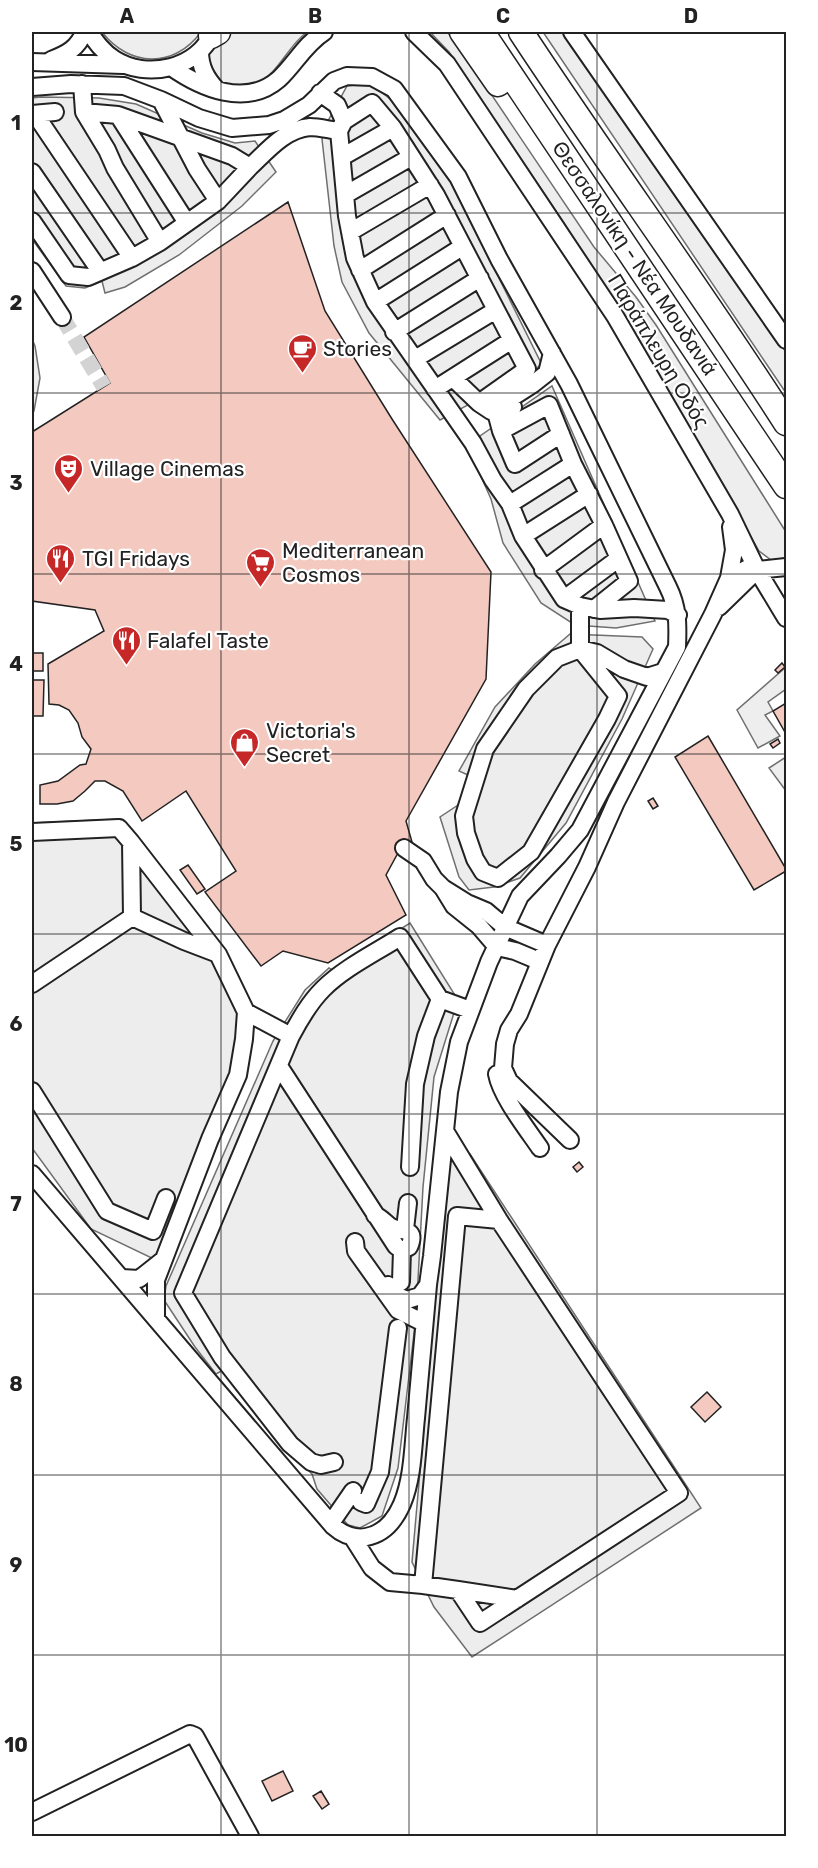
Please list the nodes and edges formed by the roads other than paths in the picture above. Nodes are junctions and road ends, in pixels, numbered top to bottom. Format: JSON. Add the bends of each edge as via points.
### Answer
{"nodes":[{"id":1,"x":84,"y":32,"type":"edge"},
{"id":2,"x":89,"y":32,"type":"edge"},
{"id":3,"x":324,"y":32,"type":"edge"},
{"id":4,"x":414,"y":32,"type":"edge"},
{"id":5,"x":462,"y":32,"type":"edge"},
{"id":6,"x":482,"y":32,"type":"edge"},
{"id":7,"x":521,"y":32,"type":"edge"},
{"id":8,"x":572,"y":32,"type":"edge"},
{"id":9,"x":211,"y":37,"type":"edge"},
{"id":10,"x":39,"y":62,"type":"edge"},
{"id":11,"x":124,"y":64,"type":"junction"},
{"id":12,"x":171,"y":68,"type":"junction"},
{"id":13,"x":77,"y":84,"type":"junction"},
{"id":14,"x":32,"y":87,"type":"edge"},
{"id":15,"x":217,"y":90,"type":"junction"},
{"id":16,"x":320,"y":93,"type":"junction"},
{"id":17,"x":161,"y":100,"type":"junction"},
{"id":18,"x":55,"y":112,"type":"dead end"},
{"id":19,"x":79,"y":112,"type":"junction"},
{"id":20,"x":33,"y":114,"type":"edge"},
{"id":21,"x":118,"y":115,"type":"junction"},
{"id":22,"x":342,"y":126,"type":"junction"},
{"id":23,"x":393,"y":128,"type":"junction"},
{"id":24,"x":188,"y":141,"type":"junction"},
{"id":25,"x":342,"y":157,"type":"junction"},
{"id":26,"x":411,"y":157,"type":"junction"},
{"id":27,"x":250,"y":167,"type":"junction"},
{"id":28,"x":32,"y":172,"type":"edge"},
{"id":29,"x":430,"y":185,"type":"junction"},
{"id":30,"x":345,"y":195,"type":"junction"},
{"id":31,"x":218,"y":201,"type":"junction"},
{"id":32,"x":447,"y":215,"type":"junction"},
{"id":33,"x":32,"y":221,"type":"edge"},
{"id":34,"x":187,"y":223,"type":"junction"},
{"id":35,"x":350,"y":232,"type":"junction"},
{"id":36,"x":160,"y":243,"type":"junction"},
{"id":37,"x":462,"y":247,"type":"junction"},
{"id":38,"x":132,"y":258,"type":"junction"},
{"id":39,"x":360,"y":270,"type":"junction"},
{"id":40,"x":32,"y":271,"type":"edge"},
{"id":41,"x":100,"y":272,"type":"junction"},
{"id":42,"x":480,"y":278,"type":"junction"},
{"id":43,"x":375,"y":302,"type":"junction"},
{"id":44,"x":496,"y":310,"type":"junction"},
{"id":45,"x":62,"y":317,"type":"tunnel mouth"},
{"id":46,"x":683,"y":329,"type":"junction"},
{"id":47,"x":394,"y":332,"type":"junction"},
{"id":48,"x":512,"y":340,"type":"junction"},
{"id":49,"x":786,"y":340,"type":"edge"},
{"id":50,"x":552,"y":353,"type":"junction"},
{"id":51,"x":415,"y":359,"type":"junction"},
{"id":52,"x":752,"y":368,"type":"junction"},
{"id":53,"x":453,"y":378,"type":"junction"},
{"id":54,"x":568,"y":384,"type":"junction"},
{"id":55,"x":435,"y":389,"type":"junction"},
{"id":56,"x":786,"y":412,"type":"edge"},
{"id":57,"x":492,"y":415,"type":"junction"},
{"id":58,"x":786,"y":423,"type":"edge"},
{"id":59,"x":561,"y":434,"type":"junction"},
{"id":60,"x":515,"y":464,"type":"junction"},
{"id":61,"x":573,"y":464,"type":"junction"},
{"id":62,"x":493,"y":480,"type":"junction"},
{"id":63,"x":786,"y":486,"type":"edge"},
{"id":64,"x":589,"y":494,"type":"junction"},
{"id":65,"x":510,"y":504,"type":"junction"},
{"id":66,"x":730,"y":514,"type":"junction"},
{"id":67,"x":604,"y":525,"type":"junction"},
{"id":68,"x":523,"y":536,"type":"junction"},
{"id":69,"x":618,"y":559,"type":"junction"},
{"id":70,"x":786,"y":567,"type":"edge"},
{"id":71,"x":543,"y":570,"type":"junction"},
{"id":72,"x":758,"y":570,"type":"junction"},
{"id":73,"x":729,"y":578,"type":"junction"},
{"id":74,"x":668,"y":586,"type":"junction"},
{"id":75,"x":564,"y":599,"type":"junction"},
{"id":76,"x":641,"y":605,"type":"junction"},
{"id":77,"x":587,"y":608,"type":"junction"},
{"id":78,"x":713,"y":614,"type":"junction"},
{"id":79,"x":678,"y":615,"type":"junction"},
{"id":80,"x":786,"y":618,"type":"edge"},
{"id":81,"x":580,"y":650,"type":"junction"},
{"id":82,"x":663,"y":672,"type":"junction"},
{"id":83,"x":649,"y":699,"type":"junction"},
{"id":84,"x":32,"y":831,"type":"edge"},
{"id":85,"x":131,"y":842,"type":"junction"},
{"id":86,"x":404,"y":848,"type":"dead end"},
{"id":87,"x":444,"y":888,"type":"junction"},
{"id":88,"x":132,"y":917,"type":"junction"},
{"id":89,"x":505,"y":927,"type":"junction"},
{"id":90,"x":497,"y":947,"type":"junction"},
{"id":91,"x":543,"y":953,"type":"junction"},
{"id":92,"x":218,"y":954,"type":"junction"},
{"id":93,"x":32,"y":984,"type":"edge"},
{"id":94,"x":441,"y":999,"type":"junction"},
{"id":95,"x":470,"y":1010,"type":"junction"},
{"id":96,"x":246,"y":1012,"type":"junction"},
{"id":97,"x":509,"y":1030,"type":"junction"},
{"id":98,"x":291,"y":1036,"type":"junction"},
{"id":99,"x":279,"y":1066,"type":"junction"},
{"id":100,"x":32,"y":1091,"type":"edge"},
{"id":101,"x":445,"y":1131,"type":"junction"},
{"id":102,"x":570,"y":1140,"type":"dead end"},
{"id":103,"x":540,"y":1148,"type":"dead end"},
{"id":104,"x":410,"y":1167,"type":"dead end"},
{"id":105,"x":32,"y":1174,"type":"edge"},
{"id":106,"x":166,"y":1198,"type":"dead end"},
{"id":107,"x":408,"y":1203,"type":"dead end"},
{"id":108,"x":375,"y":1215,"type":"junction"},
{"id":109,"x":499,"y":1220,"type":"junction"},
{"id":110,"x":405,"y":1229,"type":"junction"},
{"id":111,"x":402,"y":1250,"type":"junction"},
{"id":112,"x":164,"y":1259,"type":"junction"},
{"id":113,"x":122,"y":1278,"type":"junction"},
{"id":114,"x":401,"y":1282,"type":"dead end"},
{"id":115,"x":428,"y":1284,"type":"junction"},
{"id":116,"x":156,"y":1319,"type":"junction"},
{"id":117,"x":424,"y":1323,"type":"junction"},
{"id":118,"x":398,"y":1328,"type":"dead end"},
{"id":119,"x":334,"y":1462,"type":"dead end"},
{"id":120,"x":334,"y":1526,"type":"junction"},
{"id":121,"x":352,"y":1538,"type":"junction"},
{"id":122,"x":423,"y":1585,"type":"junction"},
{"id":123,"x":459,"y":1590,"type":"junction"},
{"id":124,"x":517,"y":1599,"type":"junction"},
{"id":125,"x":32,"y":1812,"type":"edge"},
{"id":126,"x":250,"y":1836,"type":"edge"}],
"edges":[{"from":1,"to":10,"type":"street","via":[[71,51]]},
{"from":2,"to":11,"type":"street","via":[[103,51]]},
{"from":3,"to":15,"type":"street","via":[[313,38],[280,78],[268,86],[241,93]]},
{"from":4,"to":66,"type":"street","name":"Παράπλευρη Οδός","via":[[447,64],[583,267]]},
{"from":5,"to":46,"type":"highway","via":[[607,243],[657,307]]},
{"from":6,"to":46,"type":"highway","name":"Θεσσαλονίκη - Νέα Μουδανιά"},
{"from":7,"to":52,"type":"highway","name":"Θεσσαλονίκη - Νέα Μουδανιά"},
{"from":8,"to":49,"type":"street"},
{"from":9,"to":12,"type":"street","via":[[191,58]]},
{"from":9,"to":15,"type":"street","via":[[200,61]]},
{"from":10,"to":11,"type":"street"},
{"from":11,"to":12,"type":"street","via":[[147,70]]},
{"from":12,"to":15,"type":"street"},
{"from":13,"to":14,"type":"street"},
{"from":13,"to":17,"type":"street","via":[[124,86]]},
{"from":13,"to":19,"type":"street"},
{"from":16,"to":17,"type":"street","via":[[284,120],[232,128]]},
{"from":16,"to":22,"type":"street","via":[[337,105]]},
{"from":16,"to":50,"type":"street","via":[[347,76],[372,77],[394,89],[458,177]]},
{"from":17,"to":24,"type":"street"},
{"from":18,"to":20,"type":"street"},
{"from":19,"to":21,"type":"street"},
{"from":19,"to":36,"type":"street","via":[[102,156],[114,168]]},
{"from":20,"to":38,"type":"street"},
{"from":21,"to":24,"type":"street"},
{"from":21,"to":34,"type":"street"},
{"from":22,"to":23,"type":"street","via":[[372,103]]},
{"from":22,"to":25,"type":"street"},
{"from":22,"to":27,"type":"street","via":[[288,134]]},
{"from":23,"to":25,"type":"street"},
{"from":23,"to":26,"type":"street"},
{"from":24,"to":27,"type":"street","via":[[232,156]]},
{"from":24,"to":31,"type":"street","via":[[197,169]]},
{"from":25,"to":30,"type":"street"},
{"from":26,"to":29,"type":"street"},
{"from":26,"to":30,"type":"street"},
{"from":27,"to":31,"type":"street"},
{"from":28,"to":41,"type":"street"},
{"from":29,"to":32,"type":"street"},
{"from":29,"to":35,"type":"street"},
{"from":30,"to":35,"type":"street"},
{"from":31,"to":34,"type":"street"},
{"from":32,"to":37,"type":"street"},
{"from":32,"to":39,"type":"street"},
{"from":33,"to":41,"type":"street","via":[[69,275],[88,277]]},
{"from":34,"to":36,"type":"street"},
{"from":35,"to":39,"type":"street"},
{"from":36,"to":38,"type":"street"},
{"from":37,"to":42,"type":"street"},
{"from":37,"to":43,"type":"street"},
{"from":38,"to":41,"type":"street"},
{"from":39,"to":43,"type":"street"},
{"from":40,"to":45,"type":"street"},
{"from":42,"to":44,"type":"street"},
{"from":42,"to":47,"type":"street"},
{"from":43,"to":47,"type":"street"},
{"from":44,"to":48,"type":"street"},
{"from":44,"to":51,"type":"street"},
{"from":46,"to":63,"type":"highway","name":"Θεσσαλονίκη - Νέα Μουδανιά"},
{"from":47,"to":51,"type":"street"},
{"from":48,"to":53,"type":"street"},
{"from":48,"to":57,"type":"street","via":[[527,369]]},
{"from":50,"to":54,"type":"street"},
{"from":50,"to":57,"type":"street","via":[[547,373]]},
{"from":51,"to":55,"type":"street"},
{"from":52,"to":56,"type":"highway"},
{"from":52,"to":58,"type":"highway","name":"Θεσσαλονίκη - Νέα Μουδανιά"},
{"from":53,"to":55,"type":"street"},
{"from":53,"to":57,"type":"street"},
{"from":54,"to":57,"type":"street","via":[[556,382]]},
{"from":54,"to":74,"type":"street"},
{"from":55,"to":62,"type":"street"},
{"from":57,"to":59,"type":"street","via":[[549,405]]},
{"from":57,"to":60,"type":"street"},
{"from":59,"to":60,"type":"street"},
{"from":59,"to":61,"type":"street"},
{"from":60,"to":62,"type":"street"},
{"from":61,"to":64,"type":"street"},
{"from":61,"to":65,"type":"street"},
{"from":62,"to":65,"type":"street"},
{"from":64,"to":67,"type":"street"},
{"from":64,"to":68,"type":"street"},
{"from":65,"to":68,"type":"street"},
{"from":66,"to":72,"type":"street","name":"Παράπλευρη Οδός"},
{"from":66,"to":73,"type":"street","via":[[734,550]]},
{"from":67,"to":69,"type":"street"},
{"from":67,"to":71,"type":"street"},
{"from":68,"to":71,"type":"street"},
{"from":69,"to":75,"type":"street"},
{"from":69,"to":77,"type":"street","via":[[629,581]]},
{"from":70,"to":72,"type":"street"},
{"from":71,"to":75,"type":"street"},
{"from":72,"to":73,"type":"street","via":[[748,568]]},
{"from":72,"to":78,"type":"street"},
{"from":72,"to":80,"type":"street","name":"Παράπλευρη Οδός"},
{"from":73,"to":78,"type":"street"},
{"from":74,"to":76,"type":"street","via":[[666,594]]},
{"from":74,"to":79,"type":"street"},
{"from":75,"to":77,"type":"street"},
{"from":76,"to":77,"type":"street"},
{"from":76,"to":79,"type":"street"},
{"from":77,"to":81,"type":"street"},
{"from":78,"to":91,"type":"street"},
{"from":79,"to":82,"type":"street","via":[[677,646]]},
{"from":81,"to":81,"type":"street","via":[[557,658],[526,688],[485,749],[464,816],[475,859],[483,872],[498,878],[531,852],[618,696]]},
{"from":81,"to":82,"type":"street","via":[[597,653],[647,677]]},
{"from":81,"to":83,"type":"street","via":[[641,685]]},
{"from":82,"to":83,"type":"street"},
{"from":83,"to":89,"type":"street","via":[[580,830],[520,896]]},
{"from":84,"to":85,"type":"street","via":[[119,828]]},
{"from":85,"to":88,"type":"street"},
{"from":85,"to":92,"type":"street"},
{"from":86,"to":87,"type":"street","via":[[423,861]]},
{"from":87,"to":89,"type":"street","via":[[486,911]]},
{"from":87,"to":90,"type":"street","via":[[454,906]]},
{"from":88,"to":92,"type":"street"},
{"from":88,"to":93,"type":"street"},
{"from":89,"to":90,"type":"street"},
{"from":89,"to":91,"type":"street"},
{"from":90,"to":91,"type":"street"},
{"from":90,"to":95,"type":"street"},
{"from":91,"to":97,"type":"street"},
{"from":92,"to":96,"type":"street"},
{"from":94,"to":95,"type":"street"},
{"from":94,"to":98,"type":"street","via":[[400,937],[322,989]]},
{"from":94,"to":104,"type":"street","via":[[426,1036],[415,1084]]},
{"from":95,"to":101,"type":"street","via":[[459,1042]]},
{"from":96,"to":98,"type":"street"},
{"from":96,"to":112,"type":"street","via":[[238,1075]]},
{"from":97,"to":102,"type":"street","via":[[503,1068],[508,1080]]},
{"from":97,"to":103,"type":"street","via":[[494,1053],[498,1081]]},
{"from":98,"to":99,"type":"street"},
{"from":99,"to":108,"type":"street"},
{"from":99,"to":119,"type":"street","via":[[183,1293],[222,1356],[290,1444],[311,1462]]},
{"from":100,"to":106,"type":"street","via":[[107,1210],[153,1231]]},
{"from":101,"to":109,"type":"street"},
{"from":101,"to":115,"type":"street"},
{"from":105,"to":113,"type":"street"},
{"from":107,"to":110,"type":"street"},
{"from":108,"to":110,"type":"street","via":[[390,1226]]},
{"from":108,"to":111,"type":"street"},
{"from":109,"to":122,"type":"street","via":[[457,1216]]},
{"from":109,"to":124,"type":"street","via":[[679,1493]]},
{"from":110,"to":111,"type":"street","via":[[412,1241]]},
{"from":111,"to":114,"type":"street"},
{"from":112,"to":113,"type":"street","via":[[139,1279]]},
{"from":112,"to":116,"type":"street","via":[[156,1280]]},
{"from":113,"to":116,"type":"street"},
{"from":115,"to":117,"type":"street"},
{"from":115,"to":117,"type":"street","via":[[420,1296],[407,1300],[395,1295],[362,1246],[355,1242],[356,1251],[398,1310]]},
{"from":116,"to":120,"type":"street"},
{"from":117,"to":121,"type":"street","via":[[411,1461],[403,1502],[393,1522],[382,1531]]},
{"from":118,"to":120,"type":"street","via":[[381,1472],[366,1504],[357,1497]]},
{"from":120,"to":121,"type":"street"},
{"from":121,"to":122,"type":"street","via":[[372,1568],[390,1582]]},
{"from":122,"to":123,"type":"street"},
{"from":123,"to":124,"type":"street"},
{"from":123,"to":124,"type":"street","via":[[480,1623]]},
{"from":125,"to":126,"type":"street","via":[[190,1734],[195,1736]]}]}
